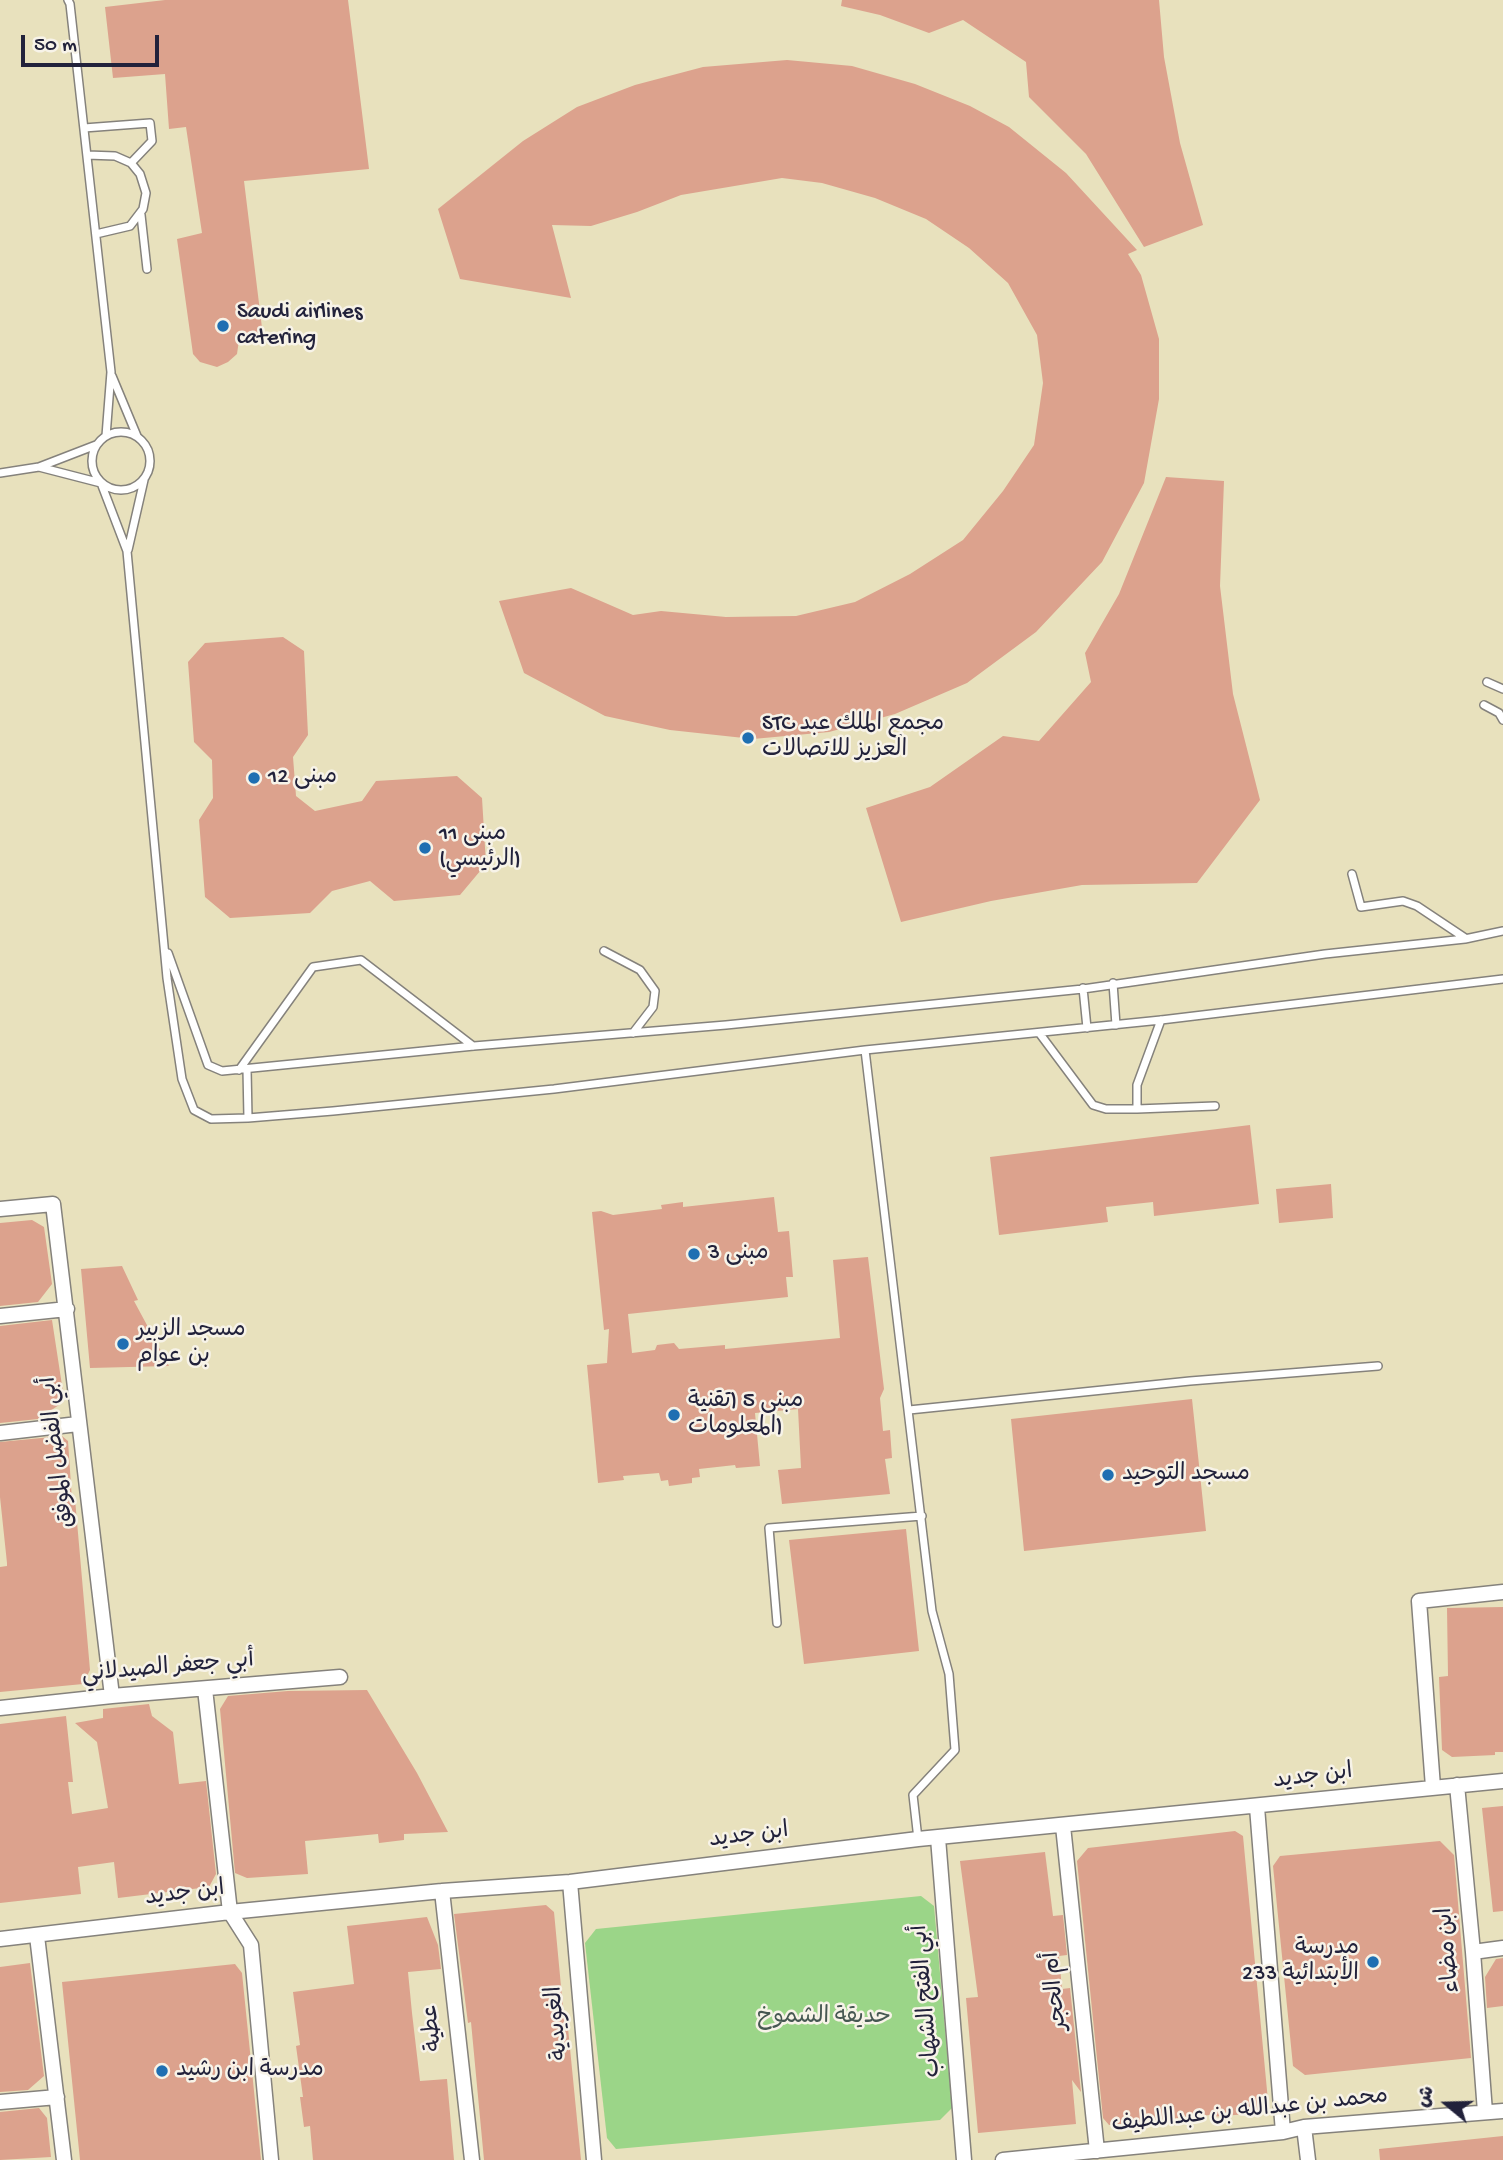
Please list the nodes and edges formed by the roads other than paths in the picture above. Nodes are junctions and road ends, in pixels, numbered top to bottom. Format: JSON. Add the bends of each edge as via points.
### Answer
{"nodes":[{"id":1,"x":70,"y":1,"type":"edge"},
{"id":2,"x":84,"y":128,"type":"junction"},
{"id":3,"x":87,"y":155,"type":"junction"},
{"id":4,"x":131,"y":163,"type":"junction"},
{"id":5,"x":141,"y":215,"type":"junction"},
{"id":6,"x":96,"y":234,"type":"junction"},
{"id":7,"x":147,"y":269,"type":"dead end"},
{"id":8,"x":111,"y":372,"type":"junction"},
{"id":9,"x":106,"y":436,"type":"junction"},
{"id":10,"x":137,"y":436,"type":"junction"},
{"id":11,"x":96,"y":446,"type":"junction"},
{"id":12,"x":39,"y":467,"type":"junction"},
{"id":13,"x":0,"y":474,"type":"edge"},
{"id":14,"x":145,"y":480,"type":"junction"},
{"id":15,"x":101,"y":483,"type":"junction"},
{"id":16,"x":127,"y":551,"type":"junction"},
{"id":17,"x":1487,"y":682,"type":"dead end"},
{"id":18,"x":1503,"y":689,"type":"edge"},
{"id":19,"x":1484,"y":705,"type":"dead end"},
{"id":20,"x":1503,"y":720,"type":"edge"},
{"id":21,"x":1352,"y":874,"type":"dead end"},
{"id":22,"x":1503,"y":931,"type":"edge"},
{"id":23,"x":1465,"y":939,"type":"junction"},
{"id":24,"x":164,"y":942,"type":"junction"},
{"id":25,"x":604,"y":951,"type":"dead end"},
{"id":26,"x":1503,"y":979,"type":"edge"},
{"id":27,"x":1113,"y":983,"type":"junction"},
{"id":28,"x":1083,"y":988,"type":"junction"},
{"id":29,"x":1161,"y":1020,"type":"junction"},
{"id":30,"x":1116,"y":1025,"type":"junction"},
{"id":31,"x":1087,"y":1028,"type":"junction"},
{"id":32,"x":633,"y":1033,"type":"junction"},
{"id":33,"x":1040,"y":1034,"type":"junction"},
{"id":34,"x":474,"y":1046,"type":"junction"},
{"id":35,"x":865,"y":1050,"type":"junction"},
{"id":36,"x":243,"y":1069,"type":"junction"},
{"id":37,"x":1215,"y":1106,"type":"dead end"},
{"id":38,"x":1137,"y":1109,"type":"junction"},
{"id":39,"x":248,"y":1118,"type":"junction"},
{"id":40,"x":0,"y":1209,"type":"edge"},
{"id":41,"x":67,"y":1308,"type":"junction"},
{"id":42,"x":0,"y":1316,"type":"edge"},
{"id":43,"x":1378,"y":1366,"type":"dead end"},
{"id":44,"x":909,"y":1410,"type":"junction"},
{"id":45,"x":78,"y":1424,"type":"junction"},
{"id":46,"x":0,"y":1433,"type":"edge"},
{"id":47,"x":922,"y":1516,"type":"junction"},
{"id":48,"x":1503,"y":1592,"type":"edge"},
{"id":49,"x":777,"y":1623,"type":"dead end"},
{"id":50,"x":340,"y":1677,"type":"dead end"},
{"id":51,"x":205,"y":1689,"type":"junction"},
{"id":52,"x":112,"y":1696,"type":"junction"},
{"id":53,"x":0,"y":1708,"type":"edge"},
{"id":54,"x":1503,"y":1781,"type":"edge"},
{"id":55,"x":1457,"y":1785,"type":"junction"},
{"id":56,"x":1433,"y":1787,"type":"junction"},
{"id":57,"x":1257,"y":1807,"type":"junction"},
{"id":58,"x":1063,"y":1826,"type":"junction"},
{"id":59,"x":938,"y":1838,"type":"junction"},
{"id":60,"x":918,"y":1839,"type":"junction"},
{"id":61,"x":570,"y":1882,"type":"junction"},
{"id":62,"x":442,"y":1891,"type":"junction"},
{"id":63,"x":230,"y":1912,"type":"junction"},
{"id":64,"x":37,"y":1936,"type":"junction"},
{"id":65,"x":0,"y":1939,"type":"edge"},
{"id":66,"x":1503,"y":1948,"type":"edge"},
{"id":67,"x":1473,"y":1952,"type":"junction"},
{"id":68,"x":57,"y":2097,"type":"junction"},
{"id":69,"x":0,"y":2102,"type":"edge"},
{"id":70,"x":1503,"y":2110,"type":"edge"},
{"id":71,"x":1485,"y":2112,"type":"junction"},
{"id":72,"x":1304,"y":2127,"type":"junction"},
{"id":73,"x":1283,"y":2132,"type":"junction"},
{"id":74,"x":1097,"y":2151,"type":"junction"},
{"id":75,"x":64,"y":2160,"type":"edge"},
{"id":76,"x":271,"y":2160,"type":"edge"},
{"id":77,"x":472,"y":2160,"type":"edge"},
{"id":78,"x":594,"y":2160,"type":"edge"},
{"id":79,"x":964,"y":2160,"type":"edge"},
{"id":80,"x":1003,"y":2160,"type":"edge"},
{"id":81,"x":1308,"y":2160,"type":"edge"}],
"edges":[{"from":1,"to":2,"type":"lane"},
{"from":2,"to":3,"type":"lane"},
{"from":2,"to":4,"type":"lane","via":[[150,123],[152,141]]},
{"from":3,"to":4,"type":"lane","via":[[115,156]]},
{"from":3,"to":6,"type":"lane"},
{"from":4,"to":5,"type":"lane","via":[[144,184]]},
{"from":5,"to":6,"type":"lane","via":[[130,226]]},
{"from":5,"to":7,"type":"lane"},
{"from":6,"to":8,"type":"lane"},
{"from":8,"to":9,"type":"lane"},
{"from":8,"to":10,"type":"lane"},
{"from":9,"to":10,"type":"lane","via":[[121,432]]},
{"from":9,"to":11,"type":"lane"},
{"from":10,"to":14,"type":"lane","via":[[151,461]]},
{"from":11,"to":12,"type":"lane"},
{"from":11,"to":15,"type":"lane","via":[[93,469]]},
{"from":12,"to":13,"type":"lane"},
{"from":12,"to":15,"type":"lane"},
{"from":14,"to":15,"type":"lane","via":[[128,490],[109,489]]},
{"from":14,"to":16,"type":"lane"},
{"from":15,"to":16,"type":"lane"},
{"from":16,"to":24,"type":"lane"},
{"from":17,"to":18,"type":"lane"},
{"from":19,"to":20,"type":"lane"},
{"from":21,"to":23,"type":"lane","via":[[1361,907],[1403,901]]},
{"from":22,"to":23,"type":"lane"},
{"from":23,"to":27,"type":"lane"},
{"from":24,"to":36,"type":"lane","via":[[208,1065],[222,1071]]},
{"from":24,"to":39,"type":"lane","via":[[182,1079],[194,1110],[211,1119]]},
{"from":25,"to":32,"type":"lane","via":[[640,970],[655,991],[653,1006]]},
{"from":26,"to":29,"type":"lane"},
{"from":27,"to":28,"type":"lane"},
{"from":27,"to":30,"type":"lane"},
{"from":28,"to":31,"type":"lane"},
{"from":28,"to":32,"type":"lane"},
{"from":29,"to":30,"type":"lane"},
{"from":29,"to":38,"type":"lane","via":[[1137,1085]]},
{"from":30,"to":31,"type":"lane"},
{"from":31,"to":33,"type":"lane"},
{"from":32,"to":34,"type":"lane"},
{"from":33,"to":35,"type":"lane"},
{"from":33,"to":38,"type":"lane","via":[[1093,1105]]},
{"from":34,"to":36,"type":"lane"},
{"from":34,"to":36,"type":"lane","via":[[361,960],[313,967]]},
{"from":35,"to":39,"type":"lane","via":[[554,1088]]},
{"from":35,"to":44,"type":"lane"},
{"from":36,"to":39,"type":"lane"},
{"from":37,"to":38,"type":"lane"},
{"from":40,"to":41,"type":"street","name":"أبي الفضل الموفق","via":[[52,1204]]},
{"from":41,"to":42,"type":"street"},
{"from":41,"to":45,"type":"street","name":"أبي الفضل الموفق"},
{"from":43,"to":44,"type":"lane"},
{"from":44,"to":47,"type":"lane"},
{"from":45,"to":46,"type":"street"},
{"from":45,"to":52,"type":"street","name":"أبي الفضل الموفق"},
{"from":47,"to":49,"type":"lane","via":[[769,1528]]},
{"from":47,"to":60,"type":"lane","via":[[932,1611],[949,1674],[955,1750],[912,1795]]},
{"from":48,"to":56,"type":"street","via":[[1419,1601]]},
{"from":50,"to":51,"type":"street","name":"أبي جعفر الصيدلاني"},
{"from":51,"to":52,"type":"street","name":"أبي جعفر الصيدلاني"},
{"from":51,"to":63,"type":"street"},
{"from":52,"to":53,"type":"street","name":"أبي جعفر الصيدلاني"},
{"from":54,"to":55,"type":"street","name":"ابن جديد"},
{"from":55,"to":56,"type":"street","name":"ابن جديد"},
{"from":55,"to":67,"type":"street","name":"ابن مضاء"},
{"from":56,"to":57,"type":"street","name":"ابن جديد"},
{"from":57,"to":58,"type":"street","name":"ابن جديد"},
{"from":57,"to":73,"type":"street"},
{"from":58,"to":59,"type":"street","name":"ابن جديد"},
{"from":58,"to":74,"type":"street","name":"أم الحجر"},
{"from":59,"to":60,"type":"street","name":"ابن جديد"},
{"from":59,"to":79,"type":"street","name":"أبي الفتح الشهاب"},
{"from":60,"to":61,"type":"street","name":"ابن جديد"},
{"from":61,"to":62,"type":"street","name":"ابن جديد"},
{"from":61,"to":78,"type":"street","name":"الغويدية"},
{"from":62,"to":63,"type":"street","name":"ابن جديد"},
{"from":62,"to":77,"type":"street","name":"عطية"},
{"from":63,"to":64,"type":"street","name":"ابن جديد"},
{"from":63,"to":76,"type":"street","via":[[251,1945]]},
{"from":64,"to":65,"type":"street","name":"ابن جديد"},
{"from":64,"to":68,"type":"street"},
{"from":66,"to":67,"type":"street"},
{"from":67,"to":71,"type":"street","name":"ابن مضاء"},
{"from":68,"to":69,"type":"street"},
{"from":68,"to":75,"type":"street"},
{"from":70,"to":71,"type":"street","name":"محمد بن عبدالله بن عبداللطيف"},
{"from":71,"to":72,"type":"street","name":"محمد بن عبدالله بن عبداللطيف"},
{"from":72,"to":73,"type":"street","name":"محمد بن عبدالله بن عبداللطيف"},
{"from":72,"to":81,"type":"street"},
{"from":73,"to":74,"type":"street","name":"محمد بن عبدالله بن عبداللطيف"},
{"from":74,"to":80,"type":"street","name":"محمد بن عبدالله بن عبداللطيف"}]}
